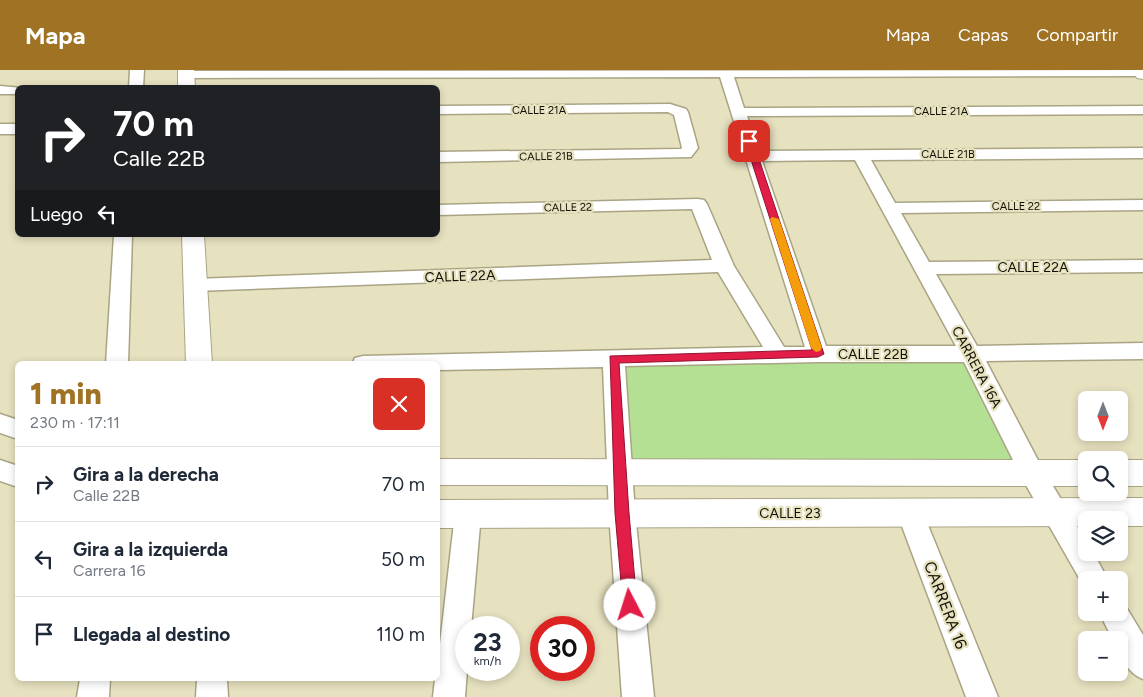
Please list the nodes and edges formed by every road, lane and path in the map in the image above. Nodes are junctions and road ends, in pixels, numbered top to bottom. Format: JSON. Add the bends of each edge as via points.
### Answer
{"nodes":[{"id":1,"x":137,"y":70,"type":"edge"},
{"id":2,"x":608,"y":72,"type":"edge"},
{"id":3,"x":786,"y":72,"type":"edge"},
{"id":4,"x":1141,"y":72,"type":"edge"},
{"id":5,"x":726,"y":74,"type":"junction"},
{"id":6,"x":187,"y":78,"type":"edge"},
{"id":7,"x":136,"y":85,"type":"edge"},
{"id":8,"x":0,"y":90,"type":"edge"},
{"id":9,"x":15,"y":90,"type":"edge"},
{"id":10,"x":440,"y":110,"type":"edge"},
{"id":11,"x":1143,"y":110,"type":"edge"},
{"id":12,"x":739,"y":112,"type":"junction"},
{"id":13,"x":0,"y":129,"type":"edge"},
{"id":14,"x":15,"y":129,"type":"edge"},
{"id":15,"x":1143,"y":153,"type":"edge"},
{"id":16,"x":685,"y":154,"type":"joint"},
{"id":17,"x":860,"y":155,"type":"junction"},
{"id":18,"x":754,"y":156,"type":"junction"},
{"id":19,"x":440,"y":157,"type":"edge"},
{"id":20,"x":1143,"y":206,"type":"edge"},
{"id":21,"x":889,"y":208,"type":"junction"},
{"id":22,"x":440,"y":210,"type":"edge"},
{"id":23,"x":123,"y":237,"type":"edge"},
{"id":24,"x":193,"y":237,"type":"edge"},
{"id":25,"x":724,"y":266,"type":"junction"},
{"id":26,"x":1143,"y":266,"type":"edge"},
{"id":27,"x":923,"y":268,"type":"junction"},
{"id":28,"x":195,"y":285,"type":"junction"},
{"id":29,"x":1143,"y":351,"type":"edge"},
{"id":30,"x":818,"y":354,"type":"junction"},
{"id":31,"x":971,"y":354,"type":"junction"},
{"id":32,"x":778,"y":355,"type":"junction"},
{"id":33,"x":614,"y":359,"type":"junction"},
{"id":34,"x":117,"y":361,"type":"edge"},
{"id":35,"x":199,"y":361,"type":"edge"},
{"id":36,"x":440,"y":362,"type":"edge"},
{"id":37,"x":0,"y":423,"type":"edge"},
{"id":38,"x":15,"y":429,"type":"edge"},
{"id":39,"x":0,"y":470,"type":"edge"},
{"id":40,"x":440,"y":472,"type":"edge"},
{"id":41,"x":621,"y":472,"type":"junction"},
{"id":42,"x":1032,"y":473,"type":"junction"},
{"id":43,"x":1078,"y":473,"type":"edge"},
{"id":44,"x":1128,"y":473,"type":"edge"},
{"id":45,"x":1143,"y":473,"type":"edge"},
{"id":46,"x":15,"y":476,"type":"edge"},
{"id":47,"x":1143,"y":512,"type":"edge"},
{"id":48,"x":622,"y":513,"type":"junction"},
{"id":49,"x":910,"y":513,"type":"junction"},
{"id":50,"x":1055,"y":513,"type":"junction"},
{"id":51,"x":453,"y":514,"type":"edge"},
{"id":52,"x":1089,"y":571,"type":"edge"},
{"id":53,"x":1118,"y":621,"type":"edge"},
{"id":54,"x":1143,"y":664,"type":"edge"},
{"id":55,"x":95,"y":681,"type":"edge"},
{"id":56,"x":212,"y":681,"type":"edge"},
{"id":57,"x":93,"y":697,"type":"edge"},
{"id":58,"x":212,"y":697,"type":"edge"},
{"id":59,"x":448,"y":697,"type":"edge"},
{"id":60,"x":638,"y":697,"type":"edge"},
{"id":61,"x":982,"y":697,"type":"edge"}],
"edges":[{"from":1,"to":7,"type":"street"},
{"from":2,"to":5,"type":"street"},
{"from":2,"to":6,"type":"street"},
{"from":3,"to":4,"type":"street"},
{"from":3,"to":5,"type":"street"},
{"from":5,"to":12,"type":"street"},
{"from":8,"to":9,"type":"street"},
{"from":10,"to":16,"type":"street","name":"CALLE 21A","via":[[670,108],[681,112],[690,148]]},
{"from":11,"to":12,"type":"street","name":"CALLE 21A"},
{"from":12,"to":18,"type":"street"},
{"from":13,"to":14,"type":"street"},
{"from":15,"to":17,"type":"street","name":"CALLE 21B"},
{"from":16,"to":19,"type":"street","name":"CALLE 21B"},
{"from":17,"to":18,"type":"street","name":"CALLE 21B"},
{"from":17,"to":21,"type":"street","name":"CARRERA 16A"},
{"from":18,"to":30,"type":"street"},
{"from":20,"to":21,"type":"street","name":"CALLE 22"},
{"from":21,"to":27,"type":"street","name":"CARRERA 16A"},
{"from":22,"to":25,"type":"street","name":"CALLE 22","via":[[698,204]]},
{"from":23,"to":34,"type":"street"},
{"from":24,"to":28,"type":"street"},
{"from":25,"to":28,"type":"street","name":"CALLE 22A"},
{"from":25,"to":32,"type":"street"},
{"from":26,"to":27,"type":"street","name":"CALLE 22A"},
{"from":27,"to":31,"type":"street","name":"CARRERA 16A"},
{"from":28,"to":35,"type":"street"},
{"from":29,"to":31,"type":"street","name":"CALLE 22B"},
{"from":30,"to":31,"type":"street","name":"CALLE 22B"},
{"from":30,"to":32,"type":"street","name":"CALLE 22B"},
{"from":31,"to":42,"type":"street","name":"CARRERA 16A"},
{"from":32,"to":33,"type":"street","name":"CALLE 22B"},
{"from":33,"to":36,"type":"street","name":"CALLE 22B"},
{"from":33,"to":41,"type":"street"},
{"from":37,"to":38,"type":"street"},
{"from":39,"to":46,"type":"street"},
{"from":40,"to":41,"type":"street"},
{"from":41,"to":42,"type":"street"},
{"from":41,"to":48,"type":"street"},
{"from":42,"to":43,"type":"street"},
{"from":42,"to":50,"type":"street","name":"CARRERA 16A"},
{"from":44,"to":45,"type":"street"},
{"from":47,"to":50,"type":"street","name":"CALLE 23"},
{"from":48,"to":49,"type":"street","name":"CALLE 23"},
{"from":48,"to":51,"type":"street","name":"CALLE 23"},
{"from":48,"to":60,"type":"street"},
{"from":49,"to":50,"type":"street","name":"CALLE 23"},
{"from":49,"to":61,"type":"street","name":"CARRERA 16"},
{"from":50,"to":52,"type":"street","name":"CARRERA 16A"},
{"from":51,"to":59,"type":"street"},
{"from":53,"to":54,"type":"street"},
{"from":55,"to":57,"type":"street"},
{"from":56,"to":58,"type":"street"}]}
